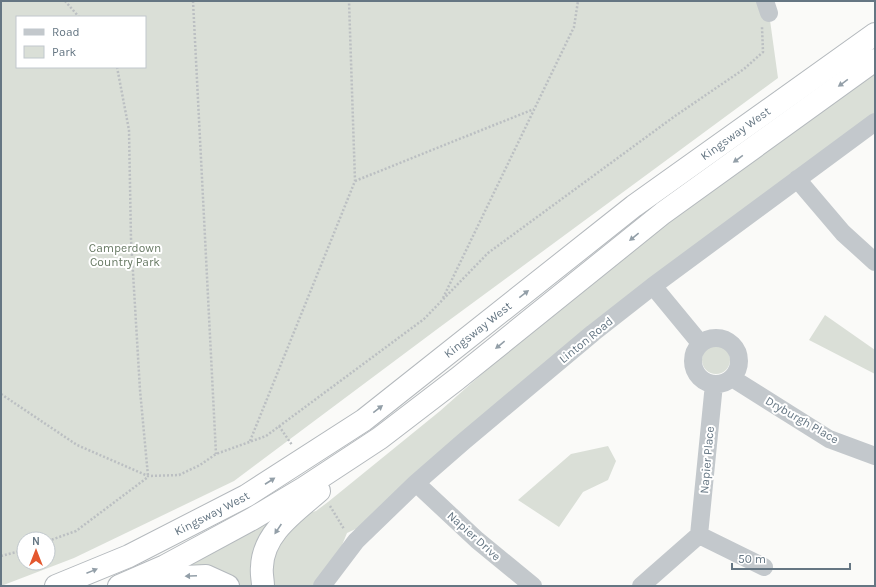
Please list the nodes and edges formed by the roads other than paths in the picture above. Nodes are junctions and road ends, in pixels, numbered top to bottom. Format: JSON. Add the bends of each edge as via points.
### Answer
{"nodes":[{"id":1,"x":875,"y":34,"type":"edge"},
{"id":2,"x":875,"y":60,"type":"edge"},
{"id":3,"x":875,"y":122,"type":"edge"},
{"id":4,"x":797,"y":179,"type":"junction"},
{"id":5,"x":875,"y":262,"type":"edge"},
{"id":6,"x":653,"y":286,"type":"junction"},
{"id":7,"x":700,"y":343,"type":"junction"},
{"id":8,"x":732,"y":378,"type":"junction"},
{"id":9,"x":714,"y":384,"type":"junction"},
{"id":10,"x":380,"y":438,"type":"junction"},
{"id":11,"x":875,"y":456,"type":"edge"},
{"id":12,"x":416,"y":483,"type":"junction"},
{"id":13,"x":699,"y":535,"type":"junction"},
{"id":14,"x":764,"y":567,"type":"dead end"},
{"id":15,"x":56,"y":586,"type":"edge"},
{"id":16,"x":119,"y":586,"type":"edge"},
{"id":17,"x":146,"y":586,"type":"edge"},
{"id":18,"x":228,"y":586,"type":"edge"},
{"id":19,"x":263,"y":586,"type":"edge"},
{"id":20,"x":322,"y":586,"type":"edge"},
{"id":21,"x":533,"y":586,"type":"edge"},
{"id":22,"x":641,"y":586,"type":"edge"}],
"edges":[{"from":15,"to":1,"type":"highway","name":"Kingsway West","one_way":true,"via":[[129,556],[246,496],[364,420],[634,206]]},
{"from":2,"to":10,"type":"highway","name":"Kingsway West","one_way":true,"via":[[662,214]]},
{"from":3,"to":4,"type":"street","name":"Linton Road"},
{"from":4,"to":5,"type":"street","via":[[843,233]]},
{"from":4,"to":6,"type":"street","name":"Linton Road"},
{"from":6,"to":7,"type":"street"},
{"from":6,"to":12,"type":"street","name":"Linton Road","via":[[581,343]]},
{"from":7,"to":8,"type":"street","via":[[717,337],[726,339],[734,345],[740,362],[738,371]]},
{"from":7,"to":9,"type":"street","via":[[693,356],[696,371],[700,377]]},
{"from":8,"to":9,"type":"street"},
{"from":8,"to":11,"type":"street","name":"Dryburgh Place","via":[[829,439]]},
{"from":9,"to":13,"type":"street","name":"Napier Place"},
{"from":10,"to":16,"type":"highway","name":"Kingsway West","via":[[252,519],[165,566]]},
{"from":10,"to":19,"type":"highway","one_way":true,"via":[[281,524],[267,546],[262,567]]},
{"from":12,"to":20,"type":"street","name":"Linton Road","via":[[356,541]]},
{"from":12,"to":21,"type":"street","name":"Napier Drive","via":[[477,540]]},
{"from":13,"to":14,"type":"street"},
{"from":13,"to":22,"type":"street"},
{"from":18,"to":17,"type":"highway","one_way":true,"via":[[206,576],[184,577]]}]}
